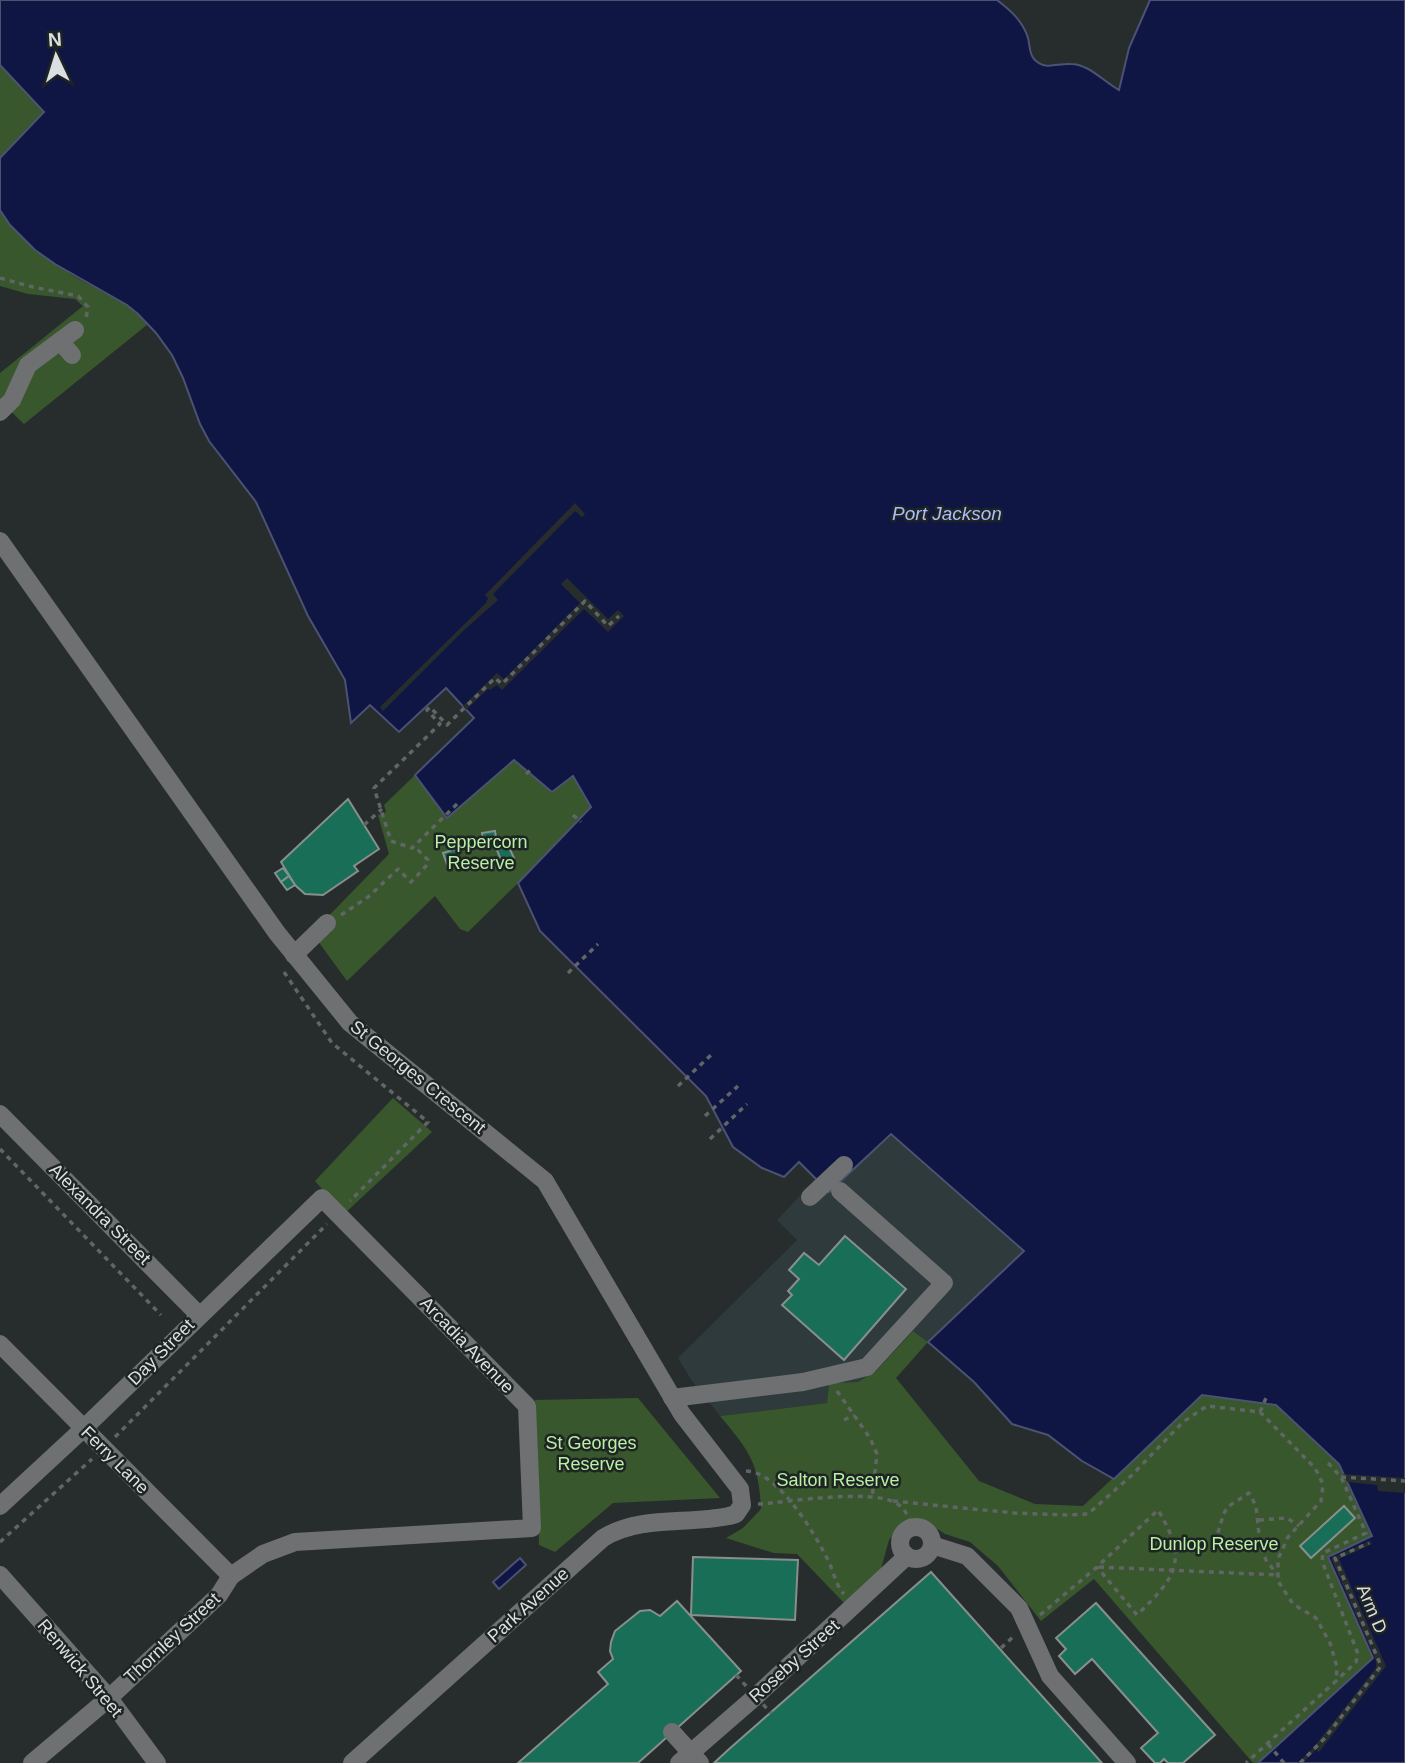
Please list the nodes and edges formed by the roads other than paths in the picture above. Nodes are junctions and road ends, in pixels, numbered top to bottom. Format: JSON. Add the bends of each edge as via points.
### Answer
{"nodes":[{"id":1,"x":75,"y":330,"type":"road end"},
{"id":2,"x":60,"y":341,"type":"junction"},
{"id":3,"x":72,"y":355,"type":"dead end"},
{"id":4,"x":1,"y":411,"type":"edge"},
{"id":5,"x":0,"y":541,"type":"edge"},
{"id":6,"x":327,"y":923,"type":"road end"},
{"id":7,"x":294,"y":956,"type":"junction"},
{"id":8,"x":0,"y":1114,"type":"edge"},
{"id":9,"x":844,"y":1165,"type":"dead end"},
{"id":10,"x":841,"y":1191,"type":"dead end"},
{"id":11,"x":810,"y":1197,"type":"dead end"},
{"id":12,"x":322,"y":1198,"type":"joint"},
{"id":13,"x":199,"y":1315,"type":"junction"},
{"id":14,"x":0,"y":1344,"type":"edge"},
{"id":15,"x":672,"y":1398,"type":"junction"},
{"id":16,"x":83,"y":1429,"type":"junction"},
{"id":17,"x":0,"y":1506,"type":"edge"},
{"id":18,"x":739,"y":1509,"type":"joint"},
{"id":19,"x":532,"y":1528,"type":"joint"},
{"id":20,"x":932,"y":1545,"type":"junction"},
{"id":21,"x":907,"y":1556,"type":"junction"},
{"id":22,"x":0,"y":1575,"type":"edge"},
{"id":23,"x":232,"y":1576,"type":"junction"},
{"id":24,"x":109,"y":1698,"type":"junction"},
{"id":25,"x":673,"y":1732,"type":"dead end"},
{"id":26,"x":32,"y":1763,"type":"edge"},
{"id":27,"x":157,"y":1763,"type":"edge"},
{"id":28,"x":352,"y":1763,"type":"edge"},
{"id":29,"x":679,"y":1763,"type":"edge"},
{"id":30,"x":700,"y":1763,"type":"edge"},
{"id":31,"x":1126,"y":1763,"type":"edge"}],
"edges":[{"from":1,"to":2,"type":"street"},
{"from":2,"to":3,"type":"street"},
{"from":2,"to":4,"type":"street","via":[[28,365],[12,400]]},
{"from":5,"to":7,"type":"street","name":"St Georges Crescent"},
{"from":6,"to":7,"type":"street"},
{"from":7,"to":15,"type":"street","name":"St Georges Crescent","via":[[349,1023],[545,1181]]},
{"from":8,"to":13,"type":"street","name":"Alexandra Street"},
{"from":9,"to":11,"type":"street"},
{"from":10,"to":15,"type":"street","via":[[944,1283],[867,1367],[828,1378]]},
{"from":12,"to":13,"type":"street","name":"Day Street"},
{"from":12,"to":19,"type":"street","name":"Arcadia Avenue","via":[[527,1406]]},
{"from":13,"to":16,"type":"street","name":"Day Street"},
{"from":14,"to":16,"type":"street","name":"Ferry Lane"},
{"from":15,"to":18,"type":"street","name":"St Georges Crescent","via":[[740,1489]]},
{"from":16,"to":17,"type":"street","name":"Day Street"},
{"from":16,"to":23,"type":"street","name":"Ferry Lane"},
{"from":18,"to":28,"type":"street","name":"Park Avenue","via":[[720,1518],[642,1523],[603,1538]]},
{"from":19,"to":23,"type":"street","name":"Thornley Street","via":[[295,1542],[262,1554]]},
{"from":20,"to":21,"type":"street","name":"Roseby Street","via":[[922,1558]]},
{"from":20,"to":21,"type":"street","via":[[926,1531],[912,1528],[901,1541]]},
{"from":20,"to":31,"type":"street","via":[[967,1556],[1019,1608],[1050,1676]]},
{"from":21,"to":29,"type":"street","name":"Roseby Street"},
{"from":22,"to":24,"type":"street","name":"Renwick Street"},
{"from":23,"to":24,"type":"street","name":"Thornley Street","via":[[219,1595]]},
{"from":24,"to":26,"type":"street","name":"Thornley Street"},
{"from":24,"to":27,"type":"street","name":"Renwick Street"},
{"from":25,"to":30,"type":"street","bridge":true}]}
